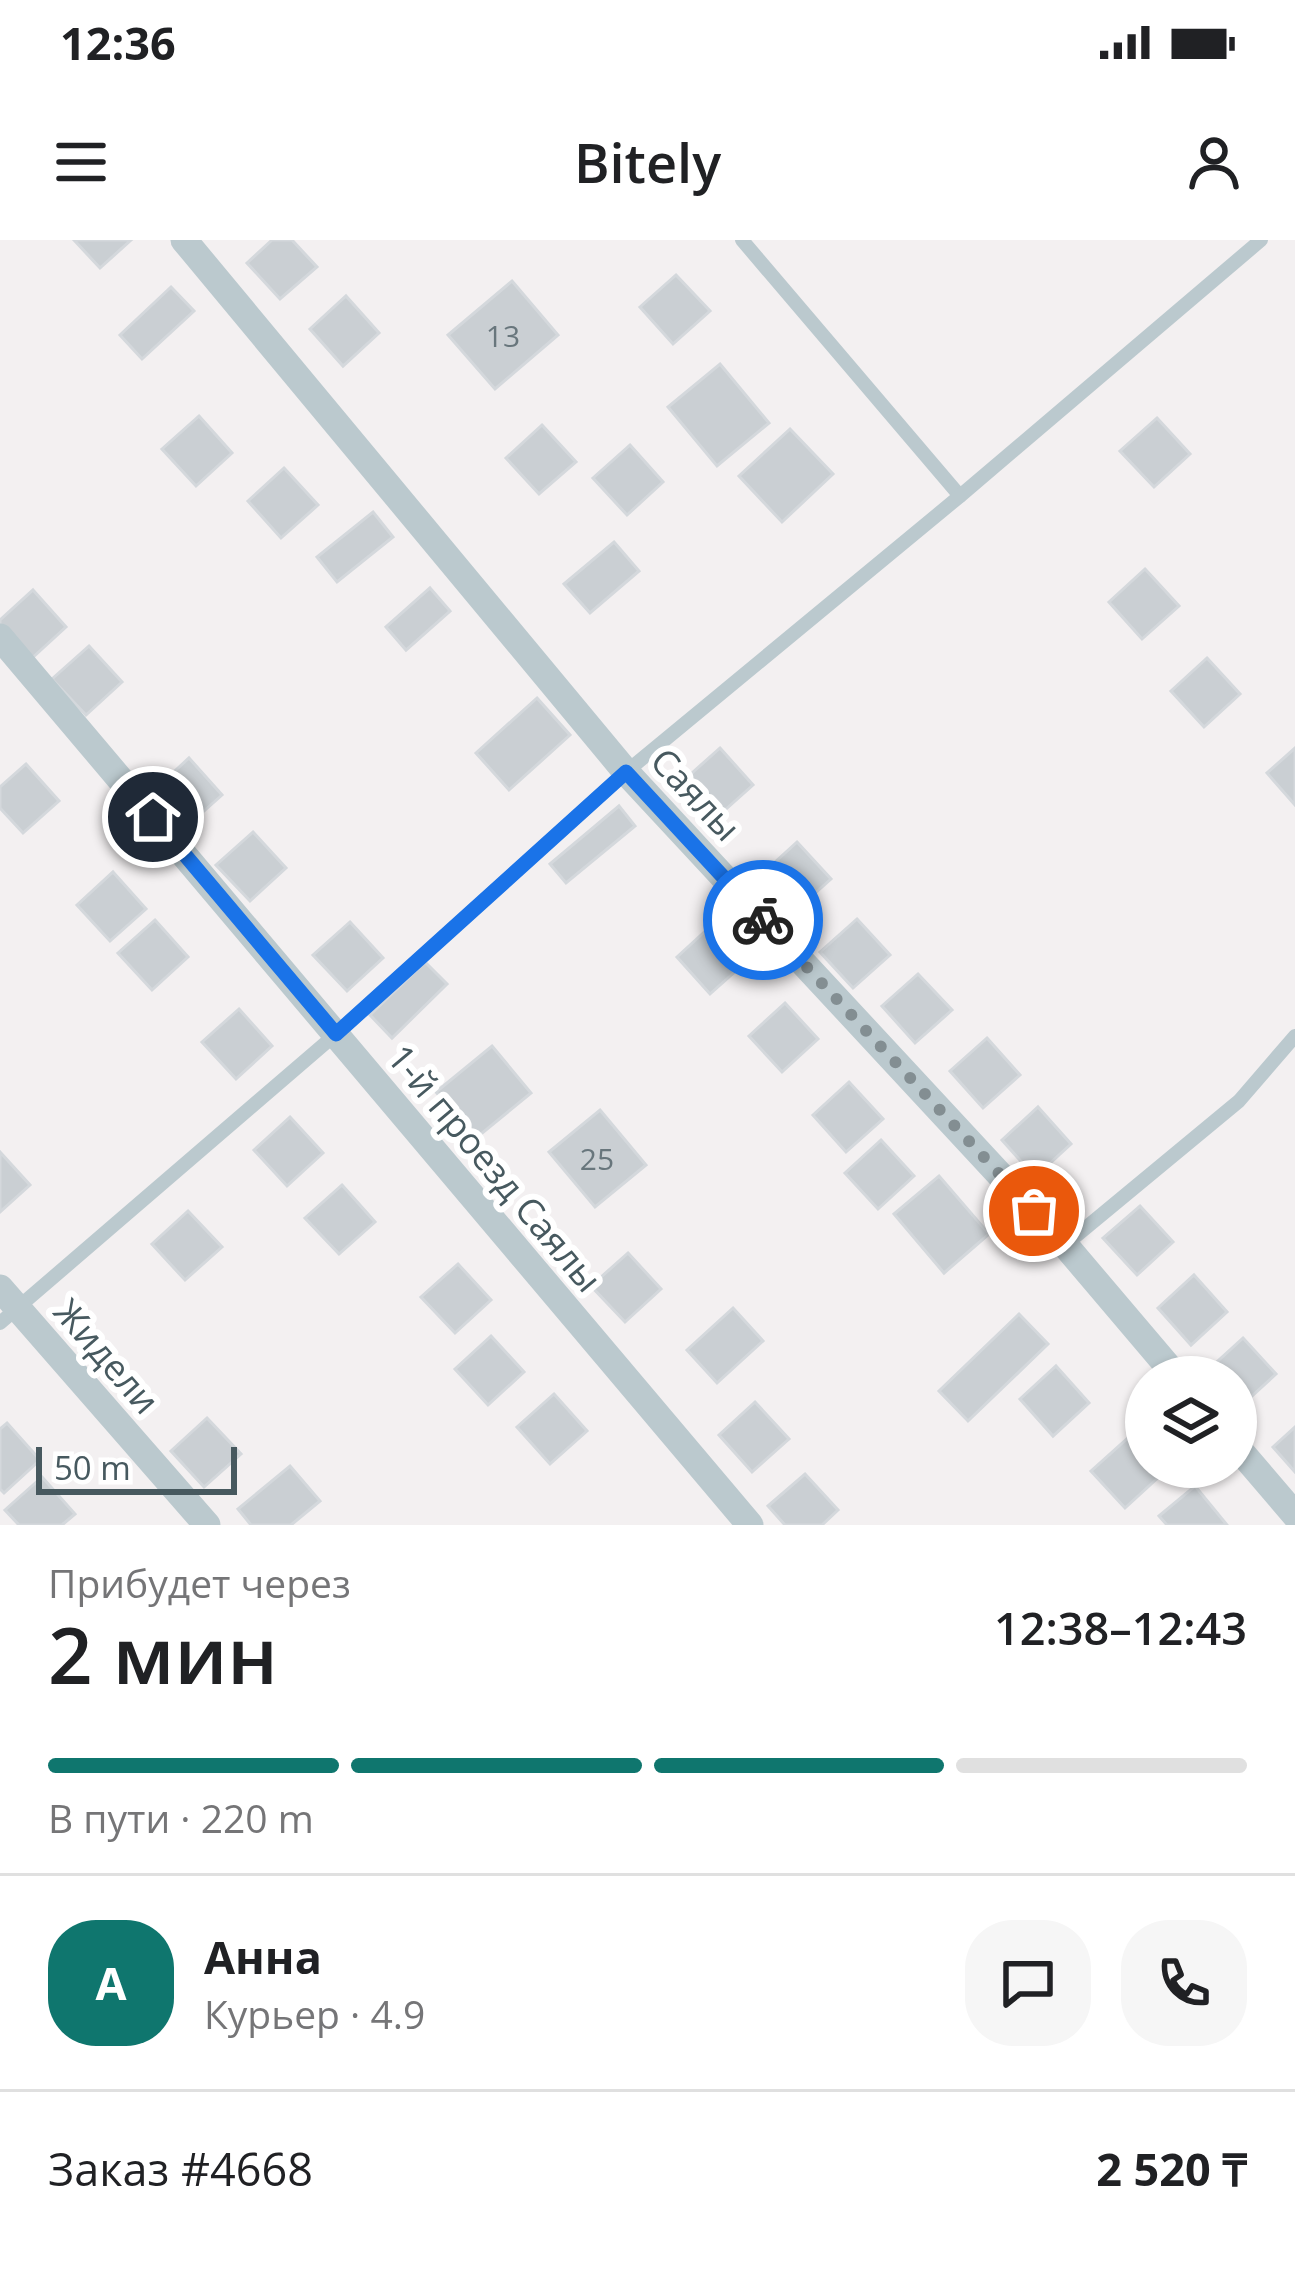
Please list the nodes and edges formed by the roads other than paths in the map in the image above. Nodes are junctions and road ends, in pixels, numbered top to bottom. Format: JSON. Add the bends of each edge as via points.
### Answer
{"nodes":[{"id":1,"x":184,"y":240,"type":"edge"},
{"id":2,"x":742,"y":240,"type":"edge"},
{"id":3,"x":1261,"y":240,"type":"edge"},
{"id":4,"x":960,"y":496,"type":"junction"},
{"id":5,"x":0,"y":637,"type":"edge"},
{"id":6,"x":626,"y":772,"type":"junction"},
{"id":7,"x":336,"y":1034,"type":"junction"},
{"id":8,"x":1295,"y":1036,"type":"edge"},
{"id":9,"x":1065,"y":1245,"type":"junction"},
{"id":10,"x":6,"y":1307,"type":"edge"},
{"id":11,"x":1160,"y":1356,"type":"edge"},
{"id":12,"x":1257,"y":1470,"type":"edge"},
{"id":13,"x":1295,"y":1515,"type":"edge"},
{"id":14,"x":207,"y":1525,"type":"edge"},
{"id":15,"x":750,"y":1525,"type":"edge"}],
"edges":[{"from":1,"to":6,"type":"street","name":"Саялы"},
{"from":2,"to":4,"type":"lane"},
{"from":3,"to":4,"type":"lane"},
{"from":4,"to":6,"type":"lane"},
{"from":5,"to":7,"type":"street","name":"1-й проезд Саялы"},
{"from":6,"to":7,"type":"lane"},
{"from":6,"to":9,"type":"street","name":"Саялы"},
{"from":7,"to":10,"type":"lane"},
{"from":7,"to":15,"type":"street","name":"1-й проезд Саялы"},
{"from":8,"to":9,"type":"lane","via":[[1239,1101]]},
{"from":9,"to":11,"type":"street","name":"Саялы"},
{"from":10,"to":14,"type":"street","name":"Жидели"},
{"from":12,"to":13,"type":"street"}]}
